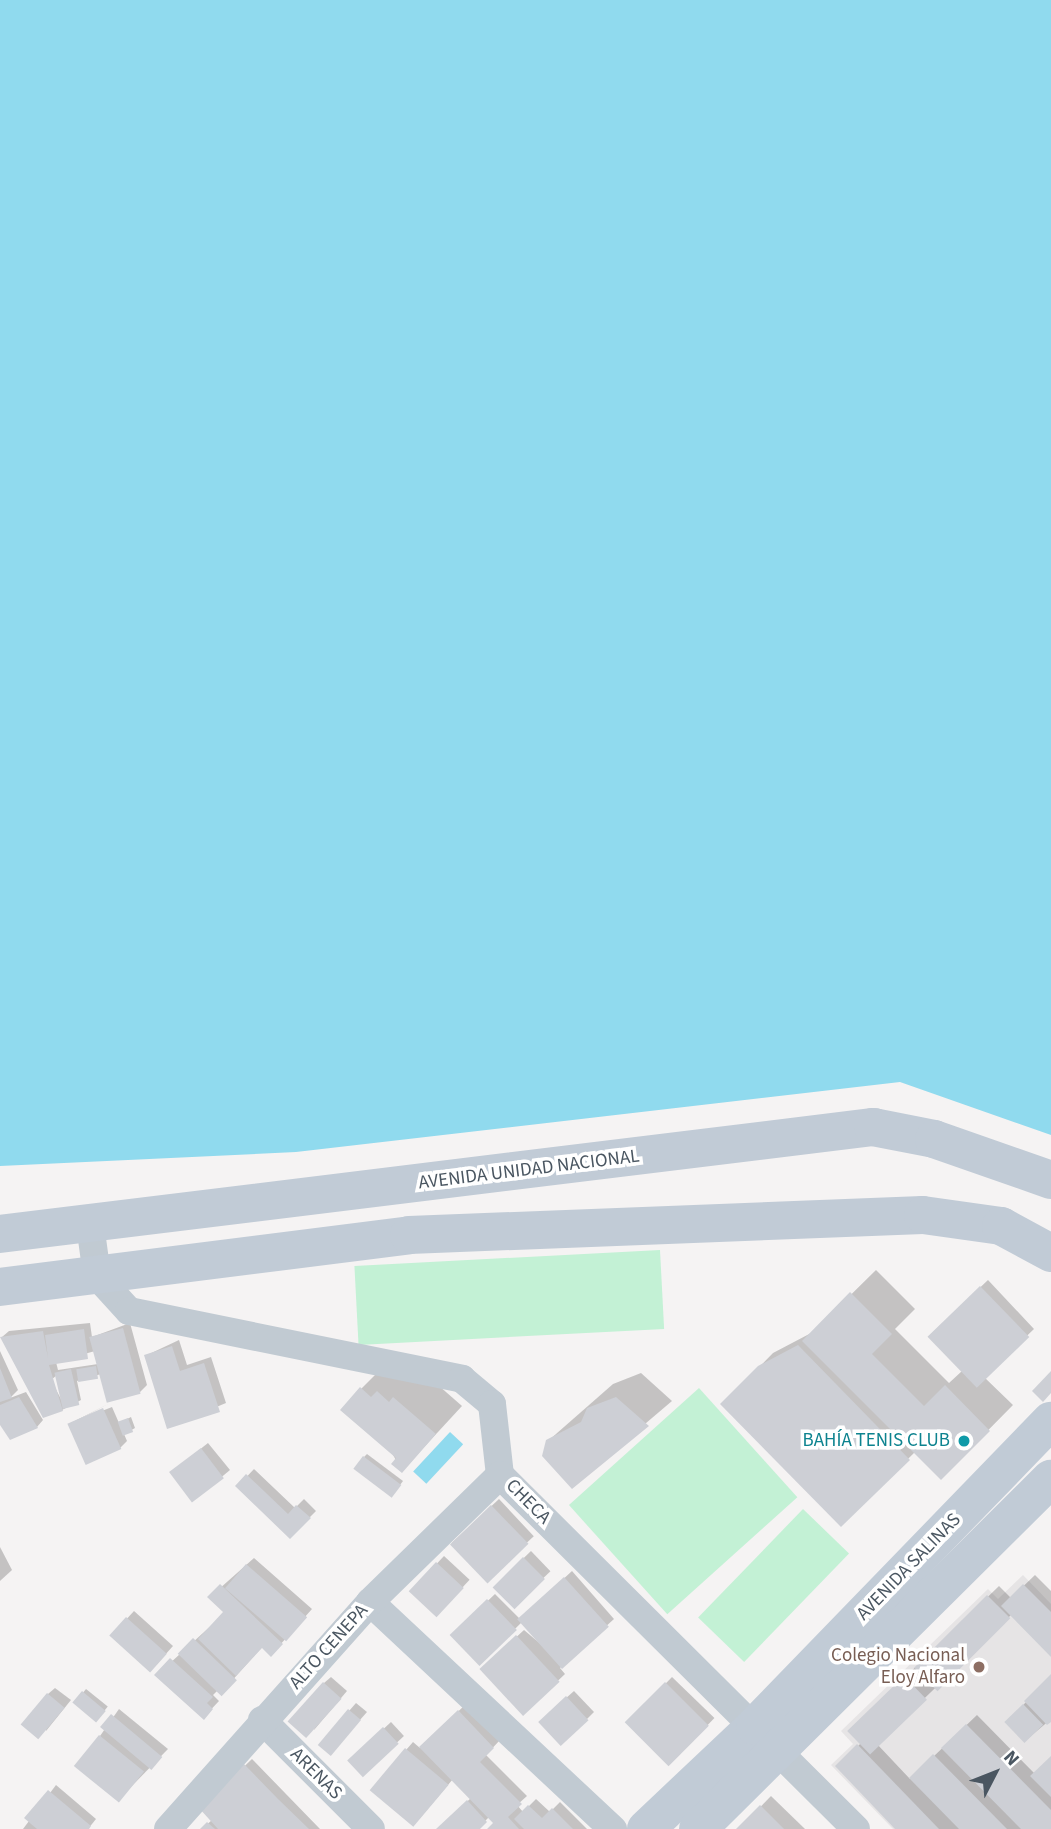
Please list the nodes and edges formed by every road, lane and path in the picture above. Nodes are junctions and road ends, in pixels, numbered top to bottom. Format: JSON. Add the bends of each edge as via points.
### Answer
{"nodes":[{"id":1,"x":1051,"y":1180,"type":"edge"},
{"id":2,"x":90,"y":1224,"type":"junction"},
{"id":3,"x":0,"y":1234,"type":"edge"},
{"id":4,"x":1051,"y":1253,"type":"edge"},
{"id":5,"x":97,"y":1276,"type":"junction"},
{"id":6,"x":0,"y":1287,"type":"edge"},
{"id":7,"x":1051,"y":1421,"type":"edge"},
{"id":8,"x":500,"y":1475,"type":"junction"},
{"id":9,"x":1051,"y":1479,"type":"edge"},
{"id":10,"x":370,"y":1602,"type":"junction"},
{"id":11,"x":262,"y":1720,"type":"junction"},
{"id":12,"x":765,"y":1737,"type":"junction"},
{"id":13,"x":168,"y":1829,"type":"edge"},
{"id":14,"x":371,"y":1829,"type":"edge"},
{"id":15,"x":613,"y":1829,"type":"edge"},
{"id":16,"x":646,"y":1829,"type":"edge"},
{"id":17,"x":698,"y":1829,"type":"edge"},
{"id":18,"x":856,"y":1829,"type":"edge"}],
"edges":[{"from":1,"to":2,"type":"main road","name":"AVENIDA UNIDAD NACIONAL","via":[[934,1139],[873,1127]]},
{"from":2,"to":3,"type":"main road","name":"AVENIDA UNIDAD NACIONAL"},
{"from":2,"to":5,"type":"street"},
{"from":4,"to":5,"type":"main road","via":[[1001,1226],[923,1215],[409,1235]]},
{"from":5,"to":6,"type":"main road"},
{"from":5,"to":8,"type":"street","name":"CHECA","via":[[129,1311],[462,1379],[492,1404]]},
{"from":7,"to":12,"type":"main road","name":"AVENIDA SALINAS"},
{"from":8,"to":10,"type":"street","name":"ALTO CENEPA"},
{"from":8,"to":12,"type":"street","name":"CHECA"},
{"from":9,"to":12,"type":"main road","name":"AVENIDA SALINAS"},
{"from":10,"to":11,"type":"street","name":"ALTO CENEPA"},
{"from":10,"to":15,"type":"street"},
{"from":11,"to":13,"type":"street","name":"ALTO CENEPA"},
{"from":11,"to":14,"type":"street","name":"ARENAS"},
{"from":12,"to":16,"type":"main road","name":"AVENIDA SALINAS"},
{"from":12,"to":17,"type":"main road","name":"AVENIDA SALINAS"},
{"from":12,"to":18,"type":"street","name":"CHECA"}]}
